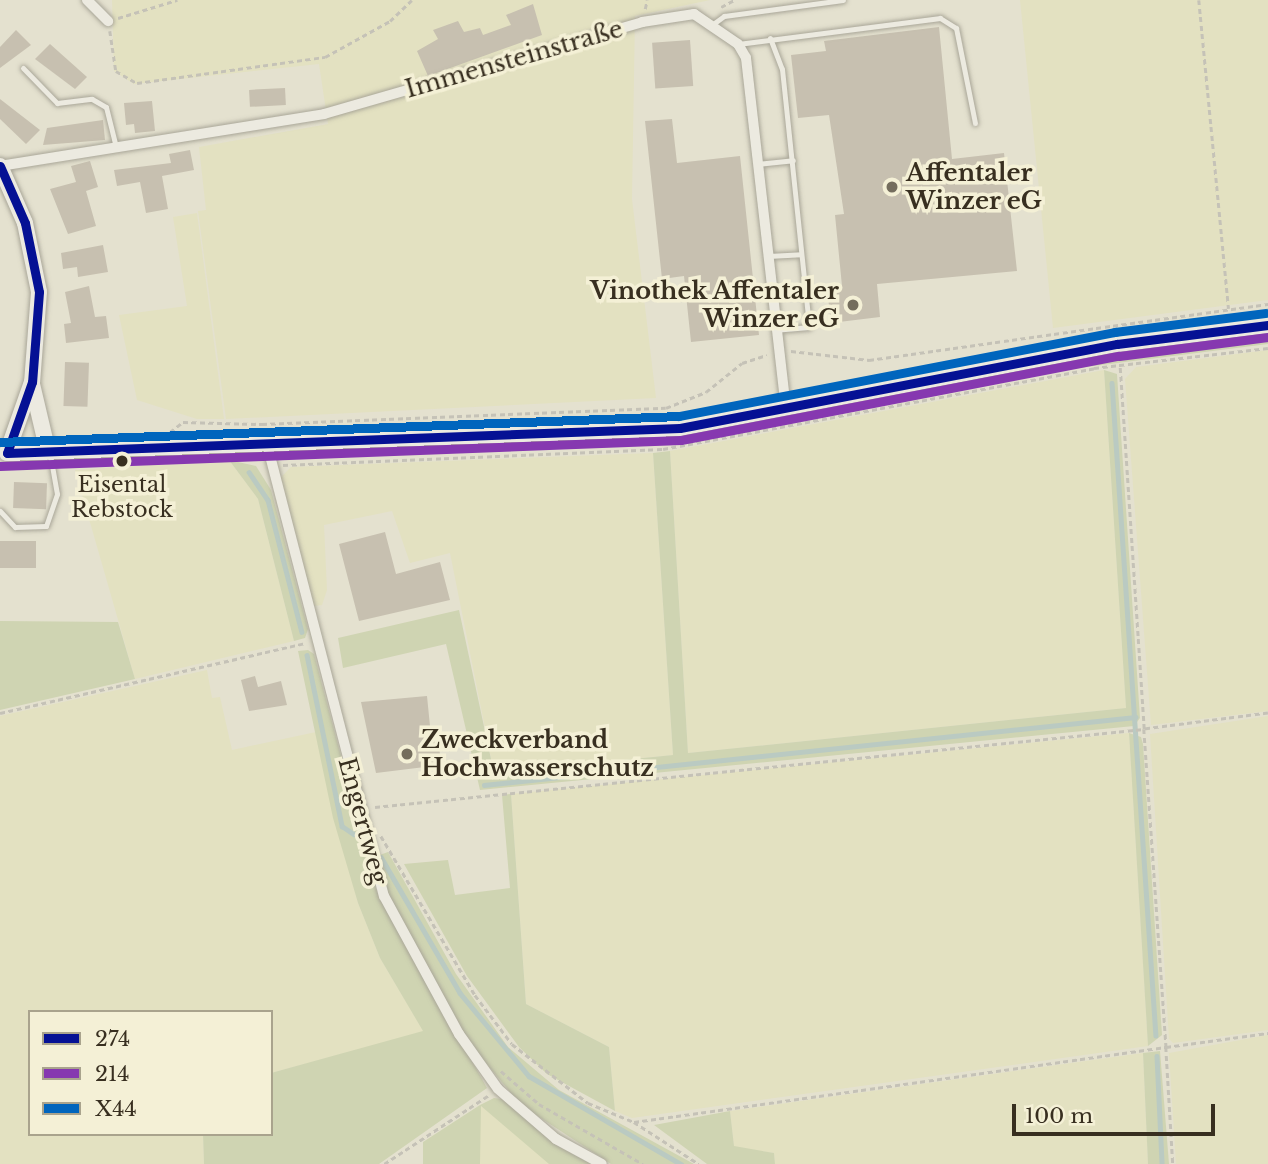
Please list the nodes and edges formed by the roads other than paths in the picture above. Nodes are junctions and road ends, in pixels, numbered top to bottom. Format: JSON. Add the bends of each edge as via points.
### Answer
{"nodes":[{"id":1,"x":87,"y":0,"type":"edge"},
{"id":2,"x":843,"y":0,"type":"edge"},
{"id":3,"x":108,"y":21,"type":"road end"},
{"id":4,"x":713,"y":24,"type":"junction"},
{"id":5,"x":770,"y":38,"type":"junction"},
{"id":6,"x":738,"y":44,"type":"junction"},
{"id":7,"x":23,"y":68,"type":"dead end"},
{"id":8,"x":975,"y":123,"type":"dead end"},
{"id":9,"x":116,"y":147,"type":"junction"},
{"id":10,"x":793,"y":160,"type":"junction"},
{"id":11,"x":757,"y":164,"type":"junction"},
{"id":12,"x":0,"y":166,"type":"edge"},
{"id":13,"x":801,"y":254,"type":"junction"},
{"id":14,"x":768,"y":256,"type":"junction"},
{"id":15,"x":1268,"y":325,"type":"edge"},
{"id":16,"x":775,"y":330,"type":"junction"},
{"id":17,"x":32,"y":382,"type":"junction"},
{"id":18,"x":786,"y":410,"type":"junction"},
{"id":19,"x":267,"y":444,"type":"junction"},
{"id":20,"x":48,"y":452,"type":"junction"},
{"id":21,"x":0,"y":511,"type":"edge"},
{"id":22,"x":603,"y":1164,"type":"edge"}],
"edges":[{"from":1,"to":3,"type":"street"},
{"from":2,"to":4,"type":"lane","via":[[724,16]]},
{"from":4,"to":6,"type":"street","name":"Immensteinstraße"},
{"from":4,"to":9,"type":"street","name":"Immensteinstraße","via":[[694,14],[677,14],[324,114]]},
{"from":5,"to":6,"type":"lane"},
{"from":5,"to":8,"type":"lane","via":[[940,18],[956,28]]},
{"from":5,"to":10,"type":"lane","via":[[782,69]]},
{"from":6,"to":11,"type":"street","via":[[746,58]]},
{"from":7,"to":9,"type":"lane","via":[[57,103],[92,99],[106,107]]},
{"from":9,"to":12,"type":"street","name":"Immensteinstraße"},
{"from":10,"to":11,"type":"lane"},
{"from":10,"to":13,"type":"lane"},
{"from":11,"to":14,"type":"street"},
{"from":12,"to":17,"type":"main road","via":[[35,258],[39,292]]},
{"from":13,"to":14,"type":"lane"},
{"from":13,"to":16,"type":"lane","via":[[809,327]]},
{"from":14,"to":16,"type":"street"},
{"from":15,"to":18,"type":"main road","via":[[1104,347]]},
{"from":16,"to":18,"type":"street"},
{"from":17,"to":20,"type":"main road"},
{"from":17,"to":20,"type":"main road","via":[[7,453]]},
{"from":18,"to":19,"type":"main road","via":[[629,432]]},
{"from":19,"to":20,"type":"main road"},
{"from":19,"to":22,"type":"street","name":"Engertweg","via":[[374,872],[398,925],[459,1034],[498,1089],[556,1139]]},
{"from":20,"to":21,"type":"lane","via":[[57,494],[46,526],[15,527]]}]}
